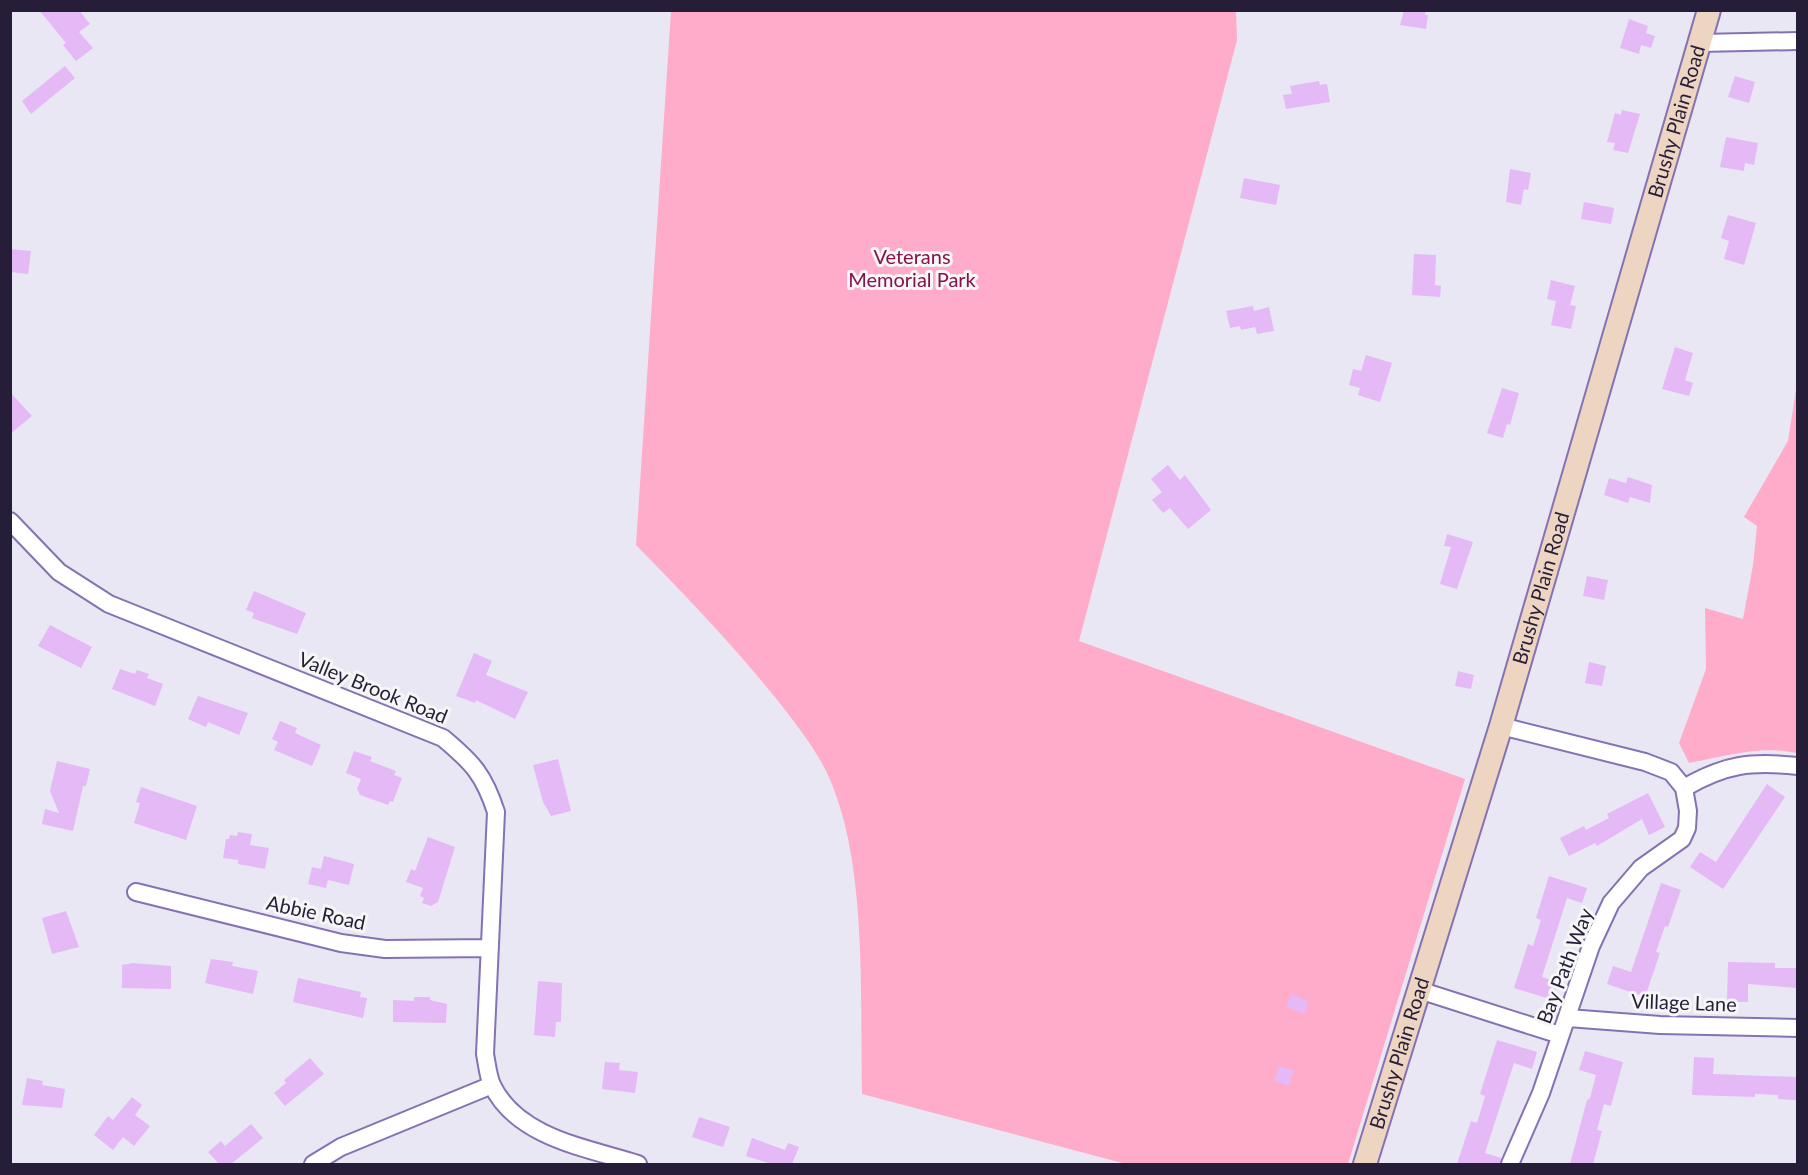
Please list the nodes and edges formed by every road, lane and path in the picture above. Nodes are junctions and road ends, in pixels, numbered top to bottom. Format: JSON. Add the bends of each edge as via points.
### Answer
{"nodes":[{"id":1,"x":1709,"y":10,"type":"edge"},
{"id":2,"x":1797,"y":41,"type":"edge"},
{"id":3,"x":1700,"y":42,"type":"junction"},
{"id":4,"x":10,"y":521,"type":"edge"},
{"id":5,"x":1501,"y":726,"type":"junction"},
{"id":6,"x":1797,"y":766,"type":"edge"},
{"id":7,"x":1684,"y":788,"type":"junction"},
{"id":8,"x":136,"y":892,"type":"dead end"},
{"id":9,"x":490,"y":948,"type":"junction"},
{"id":10,"x":1419,"y":990,"type":"junction"},
{"id":11,"x":1568,"y":1018,"type":"junction"},
{"id":12,"x":1797,"y":1028,"type":"edge"},
{"id":13,"x":1560,"y":1035,"type":"junction"},
{"id":14,"x":492,"y":1085,"type":"junction"},
{"id":15,"x":313,"y":1164,"type":"edge"},
{"id":16,"x":638,"y":1164,"type":"edge"},
{"id":17,"x":1365,"y":1164,"type":"edge"},
{"id":18,"x":1510,"y":1164,"type":"edge"}],
"edges":[{"from":1,"to":3,"type":"main road","name":"Brushy Plain Road"},
{"from":2,"to":3,"type":"street"},
{"from":3,"to":5,"type":"main road","name":"Brushy Plain Road"},
{"from":4,"to":9,"type":"street","name":"Valley Brook Road","via":[[59,572],[109,604],[443,738],[468,758],[487,784],[496,812]]},
{"from":5,"to":7,"type":"street","via":[[1645,762],[1671,772]]},
{"from":5,"to":10,"type":"main road","name":"Brushy Plain Road"},
{"from":6,"to":7,"type":"street","via":[[1759,762],[1732,766]]},
{"from":7,"to":11,"type":"street","name":"Bay Path Way","via":[[1688,811],[1682,839],[1641,868],[1611,903],[1591,946]]},
{"from":8,"to":9,"type":"street","name":"Abbie Road","via":[[341,943],[385,949]]},
{"from":9,"to":14,"type":"street","name":"Valley Brook Road","via":[[485,1054]]},
{"from":10,"to":13,"type":"street"},
{"from":10,"to":17,"type":"main road","name":"Brushy Plain Road"},
{"from":11,"to":12,"type":"street","name":"Village Lane"},
{"from":11,"to":13,"type":"street","name":"Bay Path Way"},
{"from":13,"to":18,"type":"street","name":"Bay Path Way","via":[[1541,1093]]},
{"from":14,"to":15,"type":"street","via":[[341,1147]]},
{"from":14,"to":16,"type":"street","name":"Valley Brook Road","via":[[512,1116],[543,1133]]}]}
